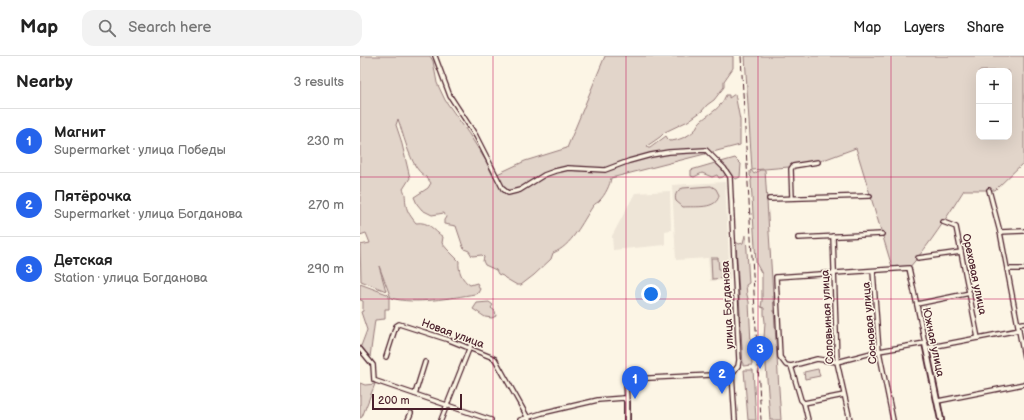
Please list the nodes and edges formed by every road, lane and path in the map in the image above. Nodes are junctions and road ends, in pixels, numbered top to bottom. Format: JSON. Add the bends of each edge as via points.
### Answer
{"nodes":[{"id":1,"x":435,"y":56,"type":"edge"},
{"id":2,"x":818,"y":162,"type":"dead end"},
{"id":3,"x":989,"y":190,"type":"dead end"},
{"id":4,"x":870,"y":196,"type":"dead end"},
{"id":5,"x":792,"y":198,"type":"junction"},
{"id":6,"x":769,"y":199,"type":"dead end"},
{"id":7,"x":944,"y":222,"type":"dead end"},
{"id":8,"x":1024,"y":231,"type":"edge"},
{"id":9,"x":1000,"y":232,"type":"junction"},
{"id":10,"x":882,"y":234,"type":"dead end"},
{"id":11,"x":833,"y":236,"type":"junction"},
{"id":12,"x":798,"y":238,"type":"dead end"},
{"id":13,"x":961,"y":252,"type":"junction"},
{"id":14,"x":918,"y":258,"type":"dead end"},
{"id":15,"x":1007,"y":269,"type":"junction"},
{"id":16,"x":1024,"y":269,"type":"edge"},
{"id":17,"x":873,"y":271,"type":"junction"},
{"id":18,"x":833,"y":273,"type":"junction"},
{"id":19,"x":970,"y":292,"type":"junction"},
{"id":20,"x":917,"y":304,"type":"junction"},
{"id":21,"x":1018,"y":324,"type":"junction"},
{"id":22,"x":1024,"y":324,"type":"edge"},
{"id":23,"x":1019,"y":330,"type":"junction"},
{"id":24,"x":978,"y":338,"type":"junction"},
{"id":25,"x":925,"y":343,"type":"junction"},
{"id":26,"x":470,"y":346,"type":"junction"},
{"id":27,"x":926,"y":348,"type":"junction"},
{"id":28,"x":360,"y":349,"type":"edge"},
{"id":29,"x":879,"y":351,"type":"junction"},
{"id":30,"x":386,"y":357,"type":"dead end"},
{"id":31,"x":1024,"y":357,"type":"edge"},
{"id":32,"x":425,"y":362,"type":"dead end"},
{"id":33,"x":837,"y":362,"type":"junction"},
{"id":34,"x":791,"y":366,"type":"junction"},
{"id":35,"x":732,"y":374,"type":"junction"},
{"id":36,"x":1024,"y":384,"type":"edge"},
{"id":37,"x":415,"y":394,"type":"junction"},
{"id":38,"x":844,"y":395,"type":"junction"},
{"id":39,"x":938,"y":401,"type":"junction"},
{"id":40,"x":627,"y":402,"type":"junction"},
{"id":41,"x":804,"y":403,"type":"junction"},
{"id":42,"x":448,"y":405,"type":"junction"},
{"id":43,"x":411,"y":413,"type":"dead end"},
{"id":44,"x":528,"y":418,"type":"edge"},
{"id":45,"x":408,"y":420,"type":"edge"},
{"id":46,"x":441,"y":420,"type":"edge"},
{"id":47,"x":491,"y":420,"type":"edge"},
{"id":48,"x":520,"y":420,"type":"edge"},
{"id":49,"x":627,"y":420,"type":"edge"},
{"id":50,"x":735,"y":420,"type":"edge"},
{"id":51,"x":808,"y":420,"type":"edge"},
{"id":52,"x":850,"y":420,"type":"edge"},
{"id":53,"x":893,"y":420,"type":"edge"},
{"id":54,"x":941,"y":420,"type":"edge"}],
"edges":[{"from":1,"to":35,"type":"street","name":"улица Богданова","via":[[450,96],[476,136],[503,189],[508,193],[520,190],[544,175],[564,169],[605,170],[629,161],[669,152],[706,150],[727,171],[730,177],[739,360]]},
{"from":2,"to":5,"type":"street","via":[[793,166]]},
{"from":3,"to":9,"type":"street"},
{"from":4,"to":5,"type":"street"},
{"from":5,"to":6,"type":"street"},
{"from":7,"to":13,"type":"street","name":"Ореховая улица","via":[[956,227]]},
{"from":8,"to":9,"type":"street"},
{"from":9,"to":15,"type":"street"},
{"from":10,"to":11,"type":"street"},
{"from":11,"to":12,"type":"street"},
{"from":11,"to":18,"type":"street","name":"Соловьиная улица"},
{"from":13,"to":14,"type":"street"},
{"from":13,"to":19,"type":"street","name":"Ореховая улица"},
{"from":15,"to":16,"type":"street"},
{"from":15,"to":21,"type":"street"},
{"from":17,"to":18,"type":"street"},
{"from":17,"to":20,"type":"street","name":"Южная улица","via":[[909,268]]},
{"from":17,"to":29,"type":"street","name":"Сосновая улица"},
{"from":18,"to":33,"type":"street","name":"Соловьиная улица"},
{"from":18,"to":34,"type":"street","via":[[776,277],[780,357],[786,365]]},
{"from":19,"to":20,"type":"street"},
{"from":19,"to":24,"type":"street","name":"Ореховая улица"},
{"from":20,"to":25,"type":"street","name":"Южная улица"},
{"from":21,"to":22,"type":"street"},
{"from":21,"to":23,"type":"street"},
{"from":23,"to":24,"type":"street"},
{"from":23,"to":31,"type":"street"},
{"from":24,"to":27,"type":"street"},
{"from":25,"to":27,"type":"street","name":"Южная улица"},
{"from":25,"to":29,"type":"street"},
{"from":26,"to":30,"type":"street","name":"Новая улица","via":[[399,324],[396,326]]},
{"from":26,"to":42,"type":"street"},
{"from":26,"to":44,"type":"street","name":"Новая улица","via":[[495,360]]},
{"from":27,"to":39,"type":"street","name":"Южная улица"},
{"from":28,"to":37,"type":"street","via":[[373,365],[374,380]]},
{"from":29,"to":33,"type":"street"},
{"from":29,"to":53,"type":"street","name":"Сосновая улица"},
{"from":32,"to":37,"type":"street"},
{"from":33,"to":34,"type":"street","via":[[817,359]]},
{"from":33,"to":38,"type":"street","name":"Соловьиная улица"},
{"from":34,"to":41,"type":"street"},
{"from":35,"to":40,"type":"street","via":[[630,379],[626,382]]},
{"from":35,"to":50,"type":"street","name":"улица Богданова"},
{"from":36,"to":39,"type":"street"},
{"from":37,"to":42,"type":"street"},
{"from":38,"to":41,"type":"street"},
{"from":38,"to":52,"type":"street","name":"Соловьиная улица"},
{"from":39,"to":54,"type":"street","name":"Южная улица"},
{"from":40,"to":44,"type":"street","via":[[624,398],[604,399]]},
{"from":40,"to":49,"type":"street"},
{"from":41,"to":51,"type":"street"},
{"from":42,"to":46,"type":"street"},
{"from":42,"to":47,"type":"street"},
{"from":43,"to":45,"type":"street"},
{"from":44,"to":48,"type":"street"}]}
